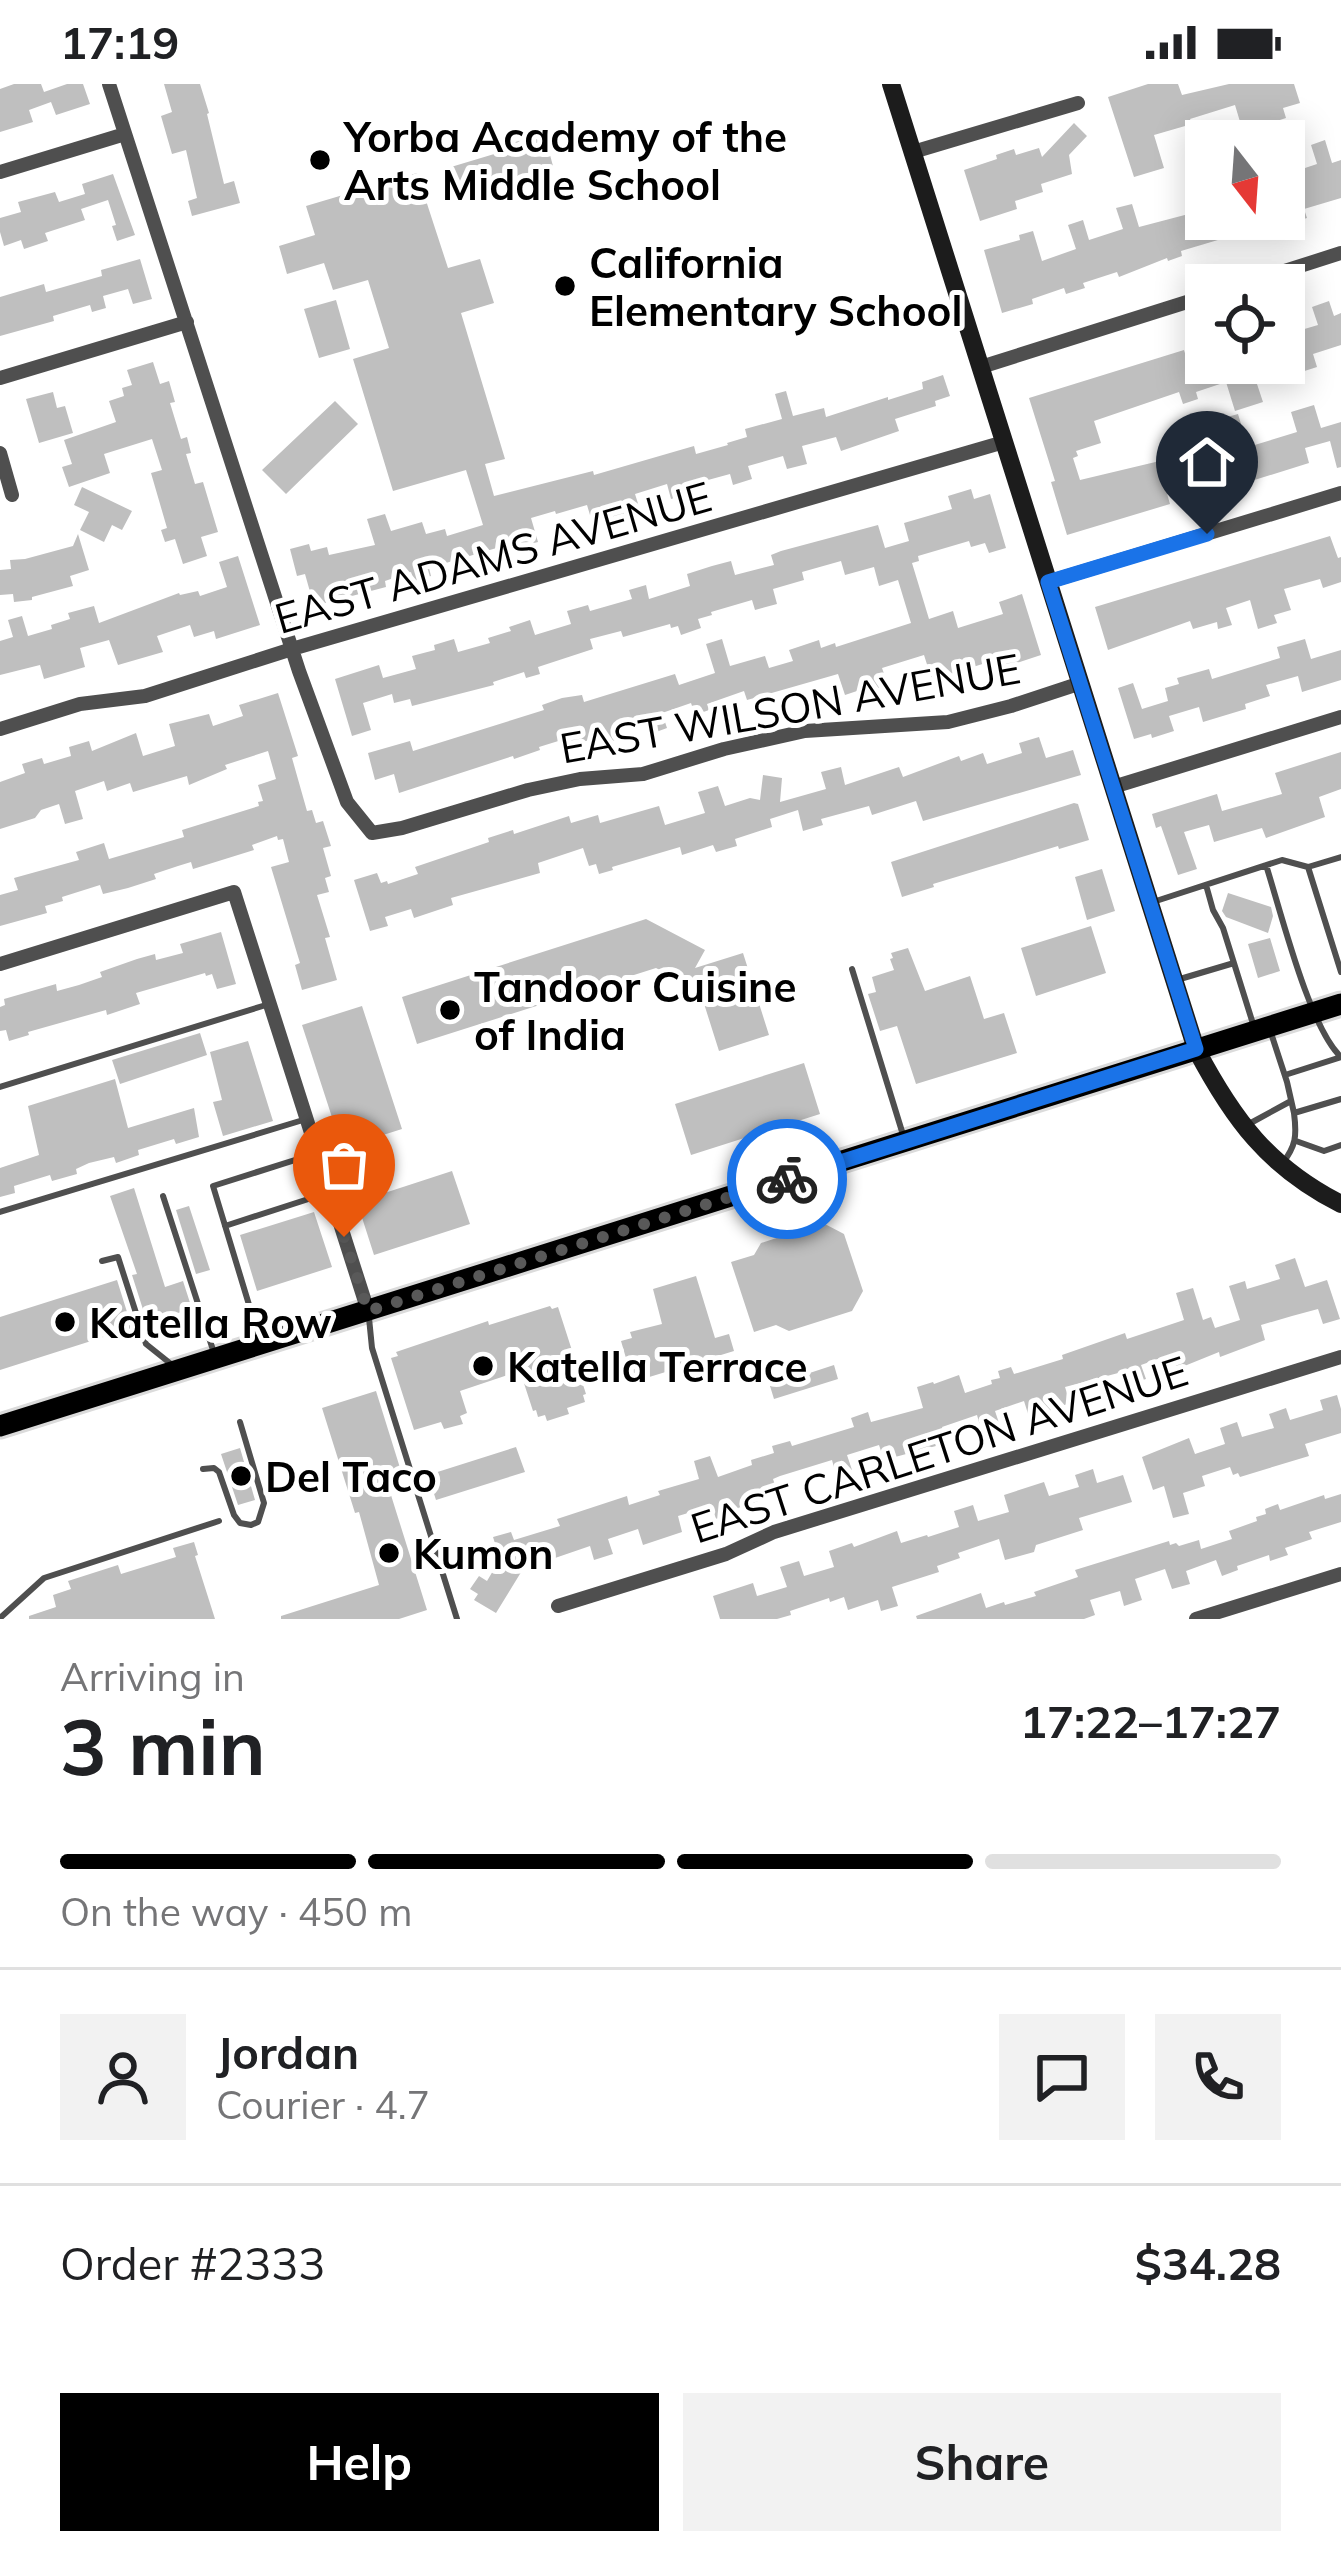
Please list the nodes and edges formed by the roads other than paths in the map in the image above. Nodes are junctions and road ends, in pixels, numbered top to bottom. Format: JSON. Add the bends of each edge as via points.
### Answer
{"nodes":[{"id":1,"x":109,"y":84,"type":"edge"},
{"id":2,"x":891,"y":84,"type":"edge"},
{"id":3,"x":1078,"y":104,"type":"dead end"},
{"id":4,"x":125,"y":134,"type":"junction"},
{"id":5,"x":913,"y":152,"type":"junction"},
{"id":6,"x":0,"y":172,"type":"edge"},
{"id":7,"x":1341,"y":253,"type":"edge"},
{"id":8,"x":1305,"y":264,"type":"edge"},
{"id":9,"x":1185,"y":303,"type":"edge"},
{"id":10,"x":187,"y":322,"type":"junction"},
{"id":11,"x":981,"y":367,"type":"junction"},
{"id":12,"x":0,"y":378,"type":"edge"},
{"id":13,"x":1004,"y":442,"type":"junction"},
{"id":14,"x":0,"y":452,"type":"edge"},
{"id":15,"x":1341,"y":493,"type":"edge"},
{"id":16,"x":12,"y":495,"type":"dead end"},
{"id":17,"x":1048,"y":582,"type":"junction"},
{"id":18,"x":292,"y":650,"type":"junction"},
{"id":19,"x":1081,"y":683,"type":"junction"},
{"id":20,"x":1341,"y":717,"type":"edge"},
{"id":21,"x":0,"y":729,"type":"edge"},
{"id":22,"x":1113,"y":788,"type":"junction"},
{"id":23,"x":1341,"y":857,"type":"edge"},
{"id":24,"x":1266,"y":865,"type":"junction"},
{"id":25,"x":1308,"y":867,"type":"junction"},
{"id":26,"x":1206,"y":885,"type":"junction"},
{"id":27,"x":1150,"y":903,"type":"junction"},
{"id":28,"x":1234,"y":963,"type":"junction"},
{"id":29,"x":0,"y":964,"type":"edge"},
{"id":30,"x":852,"y":969,"type":"dead end"},
{"id":31,"x":1341,"y":972,"type":"edge"},
{"id":32,"x":1174,"y":981,"type":"junction"},
{"id":33,"x":270,"y":1004,"type":"junction"},
{"id":34,"x":1341,"y":1004,"type":"edge"},
{"id":35,"x":1314,"y":1012,"type":"junction"},
{"id":36,"x":1262,"y":1029,"type":"junction"},
{"id":37,"x":1196,"y":1049,"type":"junction"},
{"id":38,"x":1341,"y":1057,"type":"edge"},
{"id":39,"x":1285,"y":1075,"type":"junction"},
{"id":40,"x":0,"y":1088,"type":"edge"},
{"id":41,"x":1341,"y":1100,"type":"edge"},
{"id":42,"x":1291,"y":1101,"type":"junction"},
{"id":43,"x":1294,"y":1114,"type":"junction"},
{"id":44,"x":307,"y":1119,"type":"junction"},
{"id":45,"x":1244,"y":1128,"type":"junction"},
{"id":46,"x":905,"y":1141,"type":"junction"},
{"id":47,"x":1296,"y":1141,"type":"junction"},
{"id":48,"x":1341,"y":1145,"type":"edge"},
{"id":49,"x":317,"y":1153,"type":"junction"},
{"id":50,"x":1281,"y":1166,"type":"junction"},
{"id":51,"x":330,"y":1192,"type":"junction"},
{"id":52,"x":163,"y":1196,"type":"dead end"},
{"id":53,"x":1341,"y":1204,"type":"edge"},
{"id":54,"x":0,"y":1212,"type":"edge"},
{"id":55,"x":225,"y":1226,"type":"junction"},
{"id":56,"x":102,"y":1261,"type":"dead end"},
{"id":57,"x":368,"y":1311,"type":"junction"},
{"id":58,"x":262,"y":1345,"type":"junction"},
{"id":59,"x":1341,"y":1357,"type":"edge"},
{"id":60,"x":215,"y":1359,"type":"junction"},
{"id":61,"x":179,"y":1370,"type":"junction"},
{"id":62,"x":240,"y":1422,"type":"dead end"},
{"id":63,"x":0,"y":1426,"type":"edge"},
{"id":64,"x":203,"y":1469,"type":"dead end"},
{"id":65,"x":219,"y":1521,"type":"dead end"},
{"id":66,"x":1341,"y":1574,"type":"edge"},
{"id":67,"x":558,"y":1606,"type":"dead end"},
{"id":68,"x":0,"y":1618,"type":"edge"},
{"id":69,"x":457,"y":1619,"type":"edge"},
{"id":70,"x":1196,"y":1619,"type":"edge"}],
"edges":[{"from":1,"to":4,"type":"street"},
{"from":2,"to":5,"type":"street"},
{"from":3,"to":5,"type":"street"},
{"from":4,"to":6,"type":"street"},
{"from":4,"to":10,"type":"street"},
{"from":5,"to":11,"type":"street"},
{"from":7,"to":8,"type":"street"},
{"from":9,"to":11,"type":"street"},
{"from":10,"to":12,"type":"street"},
{"from":10,"to":18,"type":"street"},
{"from":11,"to":13,"type":"street"},
{"from":13,"to":17,"type":"street"},
{"from":13,"to":18,"type":"street","name":"EAST ADAMS AVENUE"},
{"from":14,"to":16,"type":"street"},
{"from":15,"to":17,"type":"street"},
{"from":17,"to":19,"type":"street"},
{"from":18,"to":19,"type":"street","name":"EAST WILSON AVENUE","via":[[347,802],[372,832],[805,731],[949,722]]},
{"from":18,"to":21,"type":"street","name":"EAST ADAMS AVENUE","via":[[146,696],[80,704]]},
{"from":19,"to":22,"type":"street"},
{"from":20,"to":22,"type":"street"},
{"from":22,"to":27,"type":"street"},
{"from":23,"to":25,"type":"lane"},
{"from":24,"to":25,"type":"lane"},
{"from":24,"to":26,"type":"lane"},
{"from":24,"to":35,"type":"lane"},
{"from":25,"to":31,"type":"lane"},
{"from":26,"to":27,"type":"lane"},
{"from":26,"to":28,"type":"lane"},
{"from":27,"to":32,"type":"street"},
{"from":28,"to":32,"type":"lane"},
{"from":28,"to":36,"type":"lane"},
{"from":29,"to":33,"type":"street","via":[[234,892]]},
{"from":30,"to":46,"type":"lane"},
{"from":32,"to":37,"type":"street"},
{"from":33,"to":40,"type":"lane"},
{"from":33,"to":44,"type":"street"},
{"from":34,"to":35,"type":"main road"},
{"from":35,"to":36,"type":"main road"},
{"from":35,"to":38,"type":"lane"},
{"from":36,"to":37,"type":"main road"},
{"from":36,"to":39,"type":"lane"},
{"from":37,"to":45,"type":"street"},
{"from":37,"to":46,"type":"main road"},
{"from":38,"to":39,"type":"lane"},
{"from":39,"to":42,"type":"lane"},
{"from":41,"to":43,"type":"lane"},
{"from":42,"to":43,"type":"lane"},
{"from":42,"to":45,"type":"lane"},
{"from":43,"to":47,"type":"lane"},
{"from":44,"to":49,"type":"street"},
{"from":44,"to":54,"type":"lane"},
{"from":45,"to":50,"type":"street"},
{"from":46,"to":57,"type":"main road"},
{"from":47,"to":48,"type":"lane","via":[[1324,1151]]},
{"from":47,"to":50,"type":"lane"},
{"from":49,"to":51,"type":"street"},
{"from":49,"to":55,"type":"lane","via":[[212,1186]]},
{"from":50,"to":53,"type":"street"},
{"from":51,"to":55,"type":"lane"},
{"from":51,"to":57,"type":"street"},
{"from":52,"to":60,"type":"lane"},
{"from":55,"to":58,"type":"lane"},
{"from":56,"to":61,"type":"lane","via":[[118,1257],[146,1344]]},
{"from":57,"to":58,"type":"main road"},
{"from":57,"to":69,"type":"lane","via":[[372,1348]]},
{"from":58,"to":60,"type":"main road"},
{"from":59,"to":67,"type":"street","name":"EAST CARLETON AVENUE"},
{"from":60,"to":61,"type":"main road"},
{"from":61,"to":63,"type":"main road"},
{"from":62,"to":64,"type":"lane","via":[[264,1499],[257,1522],[240,1523],[219,1472]]},
{"from":65,"to":68,"type":"lane","via":[[44,1578]]},
{"from":66,"to":70,"type":"street"}]}
